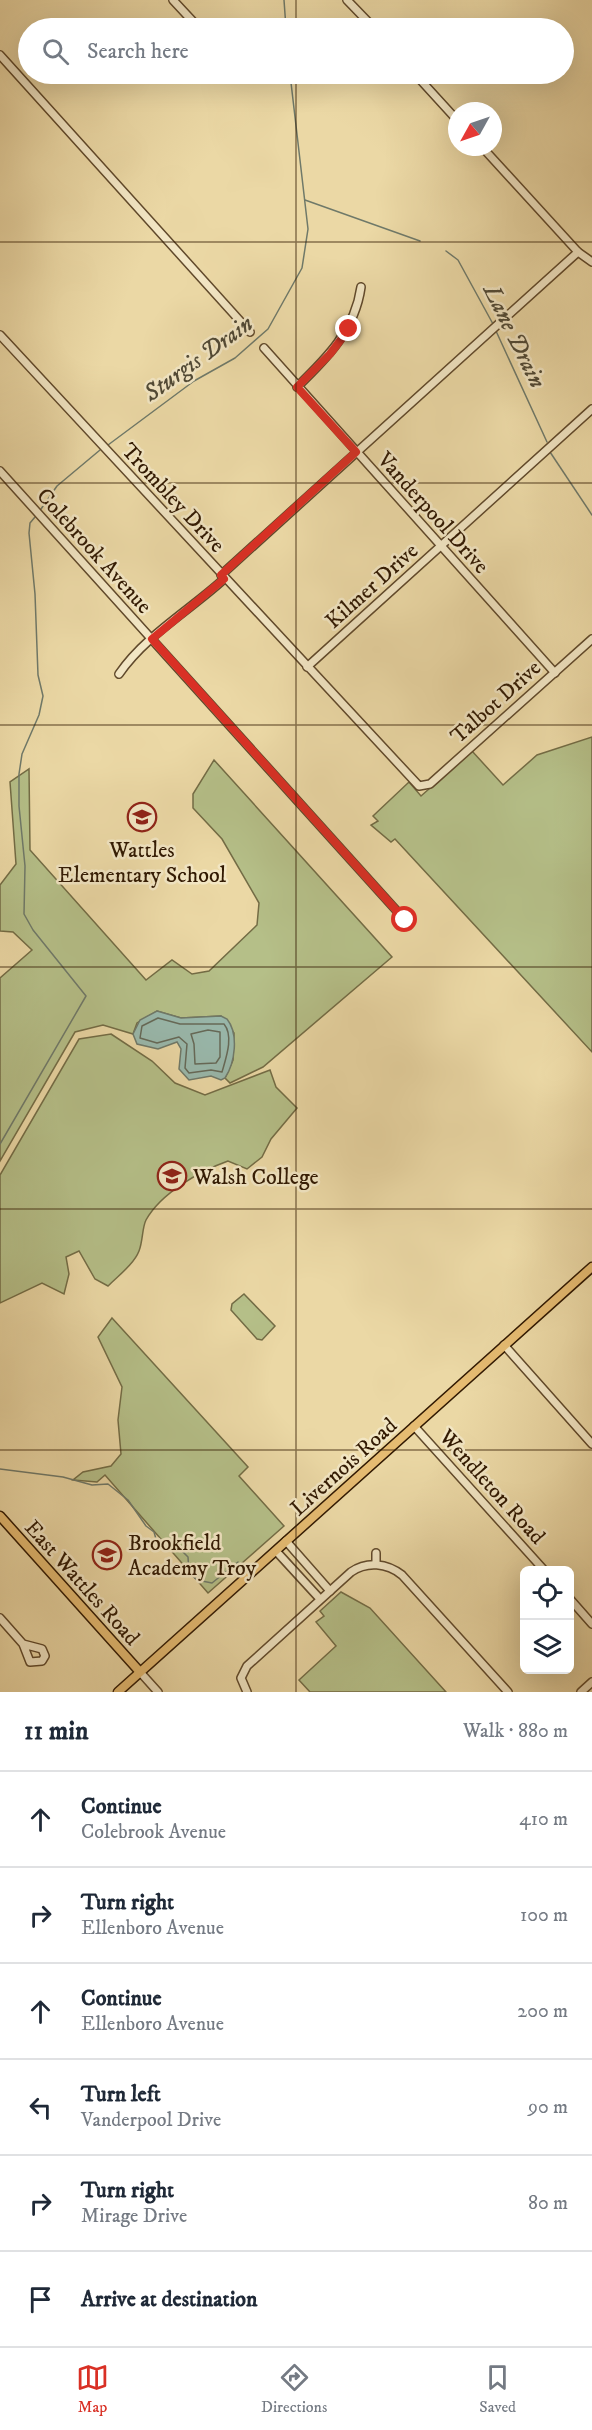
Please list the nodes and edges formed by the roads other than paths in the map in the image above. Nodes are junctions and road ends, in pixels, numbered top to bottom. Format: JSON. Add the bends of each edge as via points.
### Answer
{"nodes":[{"id":1,"x":173,"y":0,"type":"edge"},
{"id":2,"x":348,"y":0,"type":"edge"},
{"id":3,"x":190,"y":18,"type":"edge"},
{"id":4,"x":365,"y":18,"type":"edge"},
{"id":5,"x":0,"y":55,"type":"edge"},
{"id":6,"x":18,"y":75,"type":"edge"},
{"id":7,"x":26,"y":84,"type":"edge"},
{"id":8,"x":424,"y":84,"type":"edge"},
{"id":9,"x":448,"y":110,"type":"edge"},
{"id":10,"x":490,"y":156,"type":"edge"},
{"id":11,"x":578,"y":252,"type":"junction"},
{"id":12,"x":592,"y":262,"type":"edge"},
{"id":13,"x":361,"y":287,"type":"dead end"},
{"id":14,"x":250,"y":332,"type":"dead end"},
{"id":15,"x":0,"y":335,"type":"edge"},
{"id":16,"x":264,"y":348,"type":"dead end"},
{"id":17,"x":297,"y":387,"type":"junction"},
{"id":18,"x":592,"y":410,"type":"edge"},
{"id":19,"x":356,"y":452,"type":"junction"},
{"id":20,"x":0,"y":471,"type":"edge"},
{"id":21,"x":440,"y":547,"type":"junction"},
{"id":22,"x":223,"y":577,"type":"junction"},
{"id":23,"x":152,"y":639,"type":"junction"},
{"id":24,"x":592,"y":639,"type":"edge"},
{"id":25,"x":307,"y":667,"type":"junction"},
{"id":26,"x":555,"y":673,"type":"junction"},
{"id":27,"x":119,"y":674,"type":"dead end"},
{"id":28,"x":421,"y":787,"type":"joint"},
{"id":29,"x":405,"y":920,"type":"dead end"},
{"id":30,"x":592,"y":1267,"type":"edge"},
{"id":31,"x":504,"y":1346,"type":"junction"},
{"id":32,"x":414,"y":1426,"type":"junction"},
{"id":33,"x":592,"y":1444,"type":"edge"},
{"id":34,"x":0,"y":1516,"type":"edge"},
{"id":35,"x":286,"y":1541,"type":"junction"},
{"id":36,"x":276,"y":1551,"type":"junction"},
{"id":37,"x":376,"y":1553,"type":"dead end"},
{"id":38,"x":376,"y":1564,"type":"junction"},
{"id":39,"x":540,"y":1566,"type":"edge"},
{"id":40,"x":330,"y":1591,"type":"junction"},
{"id":41,"x":320,"y":1599,"type":"junction"},
{"id":42,"x":574,"y":1604,"type":"edge"},
{"id":43,"x":0,"y":1618,"type":"edge"},
{"id":44,"x":592,"y":1624,"type":"edge"},
{"id":45,"x":23,"y":1644,"type":"dead end"},
{"id":46,"x":140,"y":1672,"type":"junction"},
{"id":47,"x":592,"y":1682,"type":"edge"},
{"id":48,"x":118,"y":1692,"type":"edge"},
{"id":49,"x":158,"y":1692,"type":"edge"},
{"id":50,"x":247,"y":1692,"type":"edge"},
{"id":51,"x":508,"y":1692,"type":"edge"},
{"id":52,"x":581,"y":1692,"type":"edge"}],
"edges":[{"from":1,"to":3,"type":"street"},
{"from":2,"to":4,"type":"street"},
{"from":5,"to":6,"type":"street"},
{"from":7,"to":14,"type":"street"},
{"from":8,"to":9,"type":"street"},
{"from":10,"to":11,"type":"street"},
{"from":11,"to":12,"type":"street"},
{"from":11,"to":19,"type":"street"},
{"from":13,"to":17,"type":"street","via":[[354,318],[343,338]]},
{"from":15,"to":22,"type":"street","name":"Trombley Drive"},
{"from":16,"to":17,"type":"street","name":"Vanderpool Drive"},
{"from":17,"to":19,"type":"street","name":"Vanderpool Drive"},
{"from":18,"to":21,"type":"street","name":"Kilmer Drive"},
{"from":19,"to":21,"type":"street","name":"Vanderpool Drive"},
{"from":19,"to":22,"type":"street"},
{"from":20,"to":23,"type":"street","name":"Colebrook Avenue"},
{"from":21,"to":25,"type":"street","name":"Kilmer Drive"},
{"from":21,"to":26,"type":"street","name":"Vanderpool Drive"},
{"from":22,"to":23,"type":"street"},
{"from":22,"to":25,"type":"street","name":"Trombley Drive"},
{"from":23,"to":27,"type":"street"},
{"from":23,"to":29,"type":"street","name":"Colebrook Avenue"},
{"from":24,"to":26,"type":"street","name":"Talbot Drive"},
{"from":25,"to":28,"type":"street","name":"Trombley Drive"},
{"from":26,"to":28,"type":"street","name":"Talbot Drive","via":[[430,784]]},
{"from":30,"to":31,"type":"main road","name":"Livernois Road"},
{"from":31,"to":32,"type":"main road","name":"Livernois Road"},
{"from":31,"to":33,"type":"street"},
{"from":32,"to":35,"type":"main road","name":"Livernois Road"},
{"from":32,"to":39,"type":"street","name":"Wendleton Road"},
{"from":34,"to":46,"type":"main road","name":"East Wattles Road"},
{"from":35,"to":36,"type":"main road","name":"Livernois Road"},
{"from":35,"to":40,"type":"street"},
{"from":36,"to":41,"type":"street"},
{"from":36,"to":46,"type":"main road","name":"Livernois Road"},
{"from":37,"to":38,"type":"street"},
{"from":38,"to":40,"type":"street","via":[[358,1568]]},
{"from":38,"to":51,"type":"street","via":[[402,1575]]},
{"from":40,"to":41,"type":"street"},
{"from":41,"to":50,"type":"street","via":[[247,1666],[241,1678]]},
{"from":42,"to":44,"type":"street"},
{"from":43,"to":45,"type":"street"},
{"from":46,"to":48,"type":"main road","name":"Livernois Road"},
{"from":46,"to":49,"type":"street"},
{"from":47,"to":52,"type":"street"}]}
